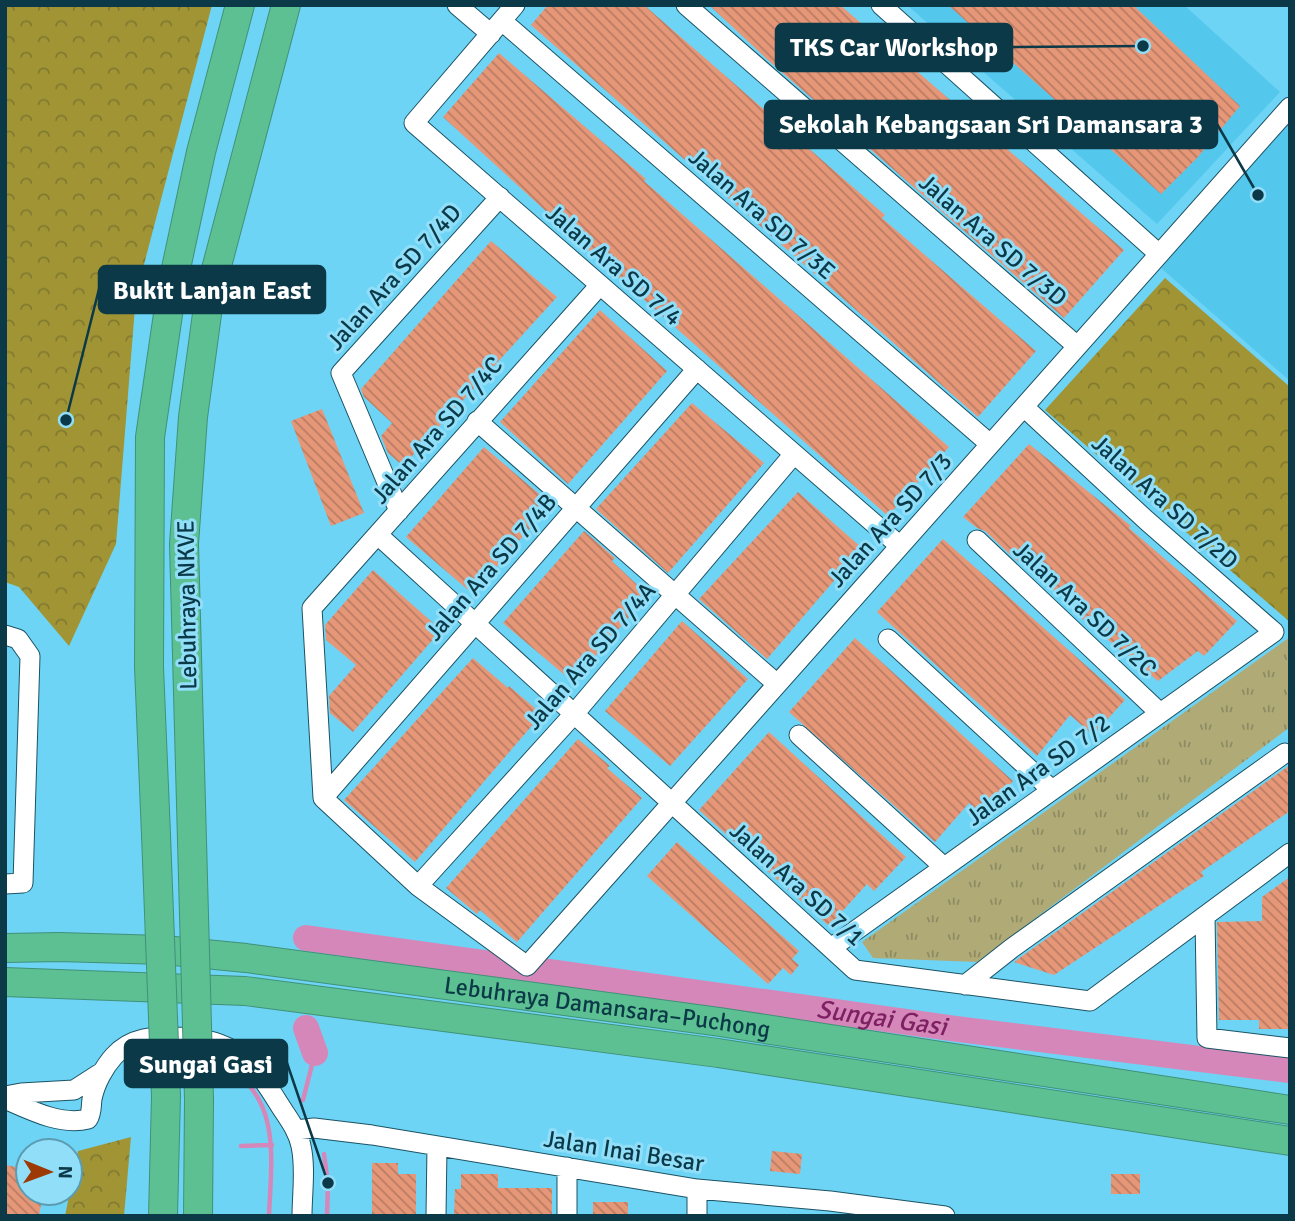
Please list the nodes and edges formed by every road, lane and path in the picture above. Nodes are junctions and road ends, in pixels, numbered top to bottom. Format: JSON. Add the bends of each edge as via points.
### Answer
{"nodes":[{"id":1,"x":240,"y":5,"type":"edge"},
{"id":2,"x":286,"y":5,"type":"edge"},
{"id":3,"x":457,"y":5,"type":"edge"},
{"id":4,"x":516,"y":5,"type":"edge"},
{"id":5,"x":686,"y":5,"type":"edge"},
{"id":6,"x":881,"y":5,"type":"edge"},
{"id":7,"x":496,"y":28,"type":"junction"},
{"id":8,"x":1290,"y":107,"type":"edge"},
{"id":9,"x":499,"y":197,"type":"junction"},
{"id":10,"x":1159,"y":254,"type":"junction"},
{"id":11,"x":600,"y":285,"type":"junction"},
{"id":12,"x":1077,"y":346,"type":"junction"},
{"id":13,"x":697,"y":369,"type":"junction"},
{"id":14,"x":1024,"y":407,"type":"junction"},
{"id":15,"x":477,"y":421,"type":"junction"},
{"id":16,"x":990,"y":444,"type":"junction"},
{"id":17,"x":794,"y":454,"type":"junction"},
{"id":18,"x":575,"y":508,"type":"junction"},
{"id":19,"x":399,"y":511,"type":"junction"},
{"id":20,"x":378,"y":534,"type":"junction"},
{"id":21,"x":977,"y":540,"type":"dead end"},
{"id":22,"x":900,"y":546,"type":"junction"},
{"id":23,"x":675,"y":595,"type":"junction"},
{"id":24,"x":474,"y":622,"type":"junction"},
{"id":25,"x":1274,"y":632,"type":"joint"},
{"id":26,"x":12,"y":637,"type":"edge"},
{"id":27,"x":888,"y":639,"type":"dead end"},
{"id":28,"x":777,"y":684,"type":"junction"},
{"id":29,"x":1160,"y":713,"type":"junction"},
{"id":30,"x":574,"y":714,"type":"junction"},
{"id":31,"x":799,"y":735,"type":"dead end"},
{"id":32,"x":1285,"y":753,"type":"dead end"},
{"id":33,"x":1052,"y":790,"type":"junction"},
{"id":34,"x":323,"y":798,"type":"junction"},
{"id":35,"x":672,"y":803,"type":"junction"},
{"id":36,"x":1290,"y":853,"type":"edge"},
{"id":37,"x":944,"y":867,"type":"junction"},
{"id":38,"x":14,"y":884,"type":"edge"},
{"id":39,"x":418,"y":886,"type":"junction"},
{"id":40,"x":1205,"y":916,"type":"junction"},
{"id":41,"x":5,"y":948,"type":"edge"},
{"id":42,"x":831,"y":948,"type":"junction"},
{"id":43,"x":5,"y":982,"type":"edge"},
{"id":44,"x":965,"y":985,"type":"junction"},
{"id":45,"x":1290,"y":1048,"type":"edge"},
{"id":46,"x":102,"y":1072,"type":"junction"},
{"id":47,"x":74,"y":1090,"type":"junction"},
{"id":48,"x":5,"y":1098,"type":"edge"},
{"id":49,"x":1290,"y":1110,"type":"edge"},
{"id":50,"x":72,"y":1120,"type":"junction"},
{"id":51,"x":296,"y":1130,"type":"junction"},
{"id":52,"x":1290,"y":1141,"type":"edge"},
{"id":53,"x":437,"y":1146,"type":"junction"},
{"id":54,"x":567,"y":1167,"type":"junction"},
{"id":55,"x":697,"y":1189,"type":"junction"},
{"id":56,"x":830,"y":1208,"type":"edge"},
{"id":57,"x":163,"y":1216,"type":"edge"},
{"id":58,"x":198,"y":1216,"type":"edge"},
{"id":59,"x":302,"y":1216,"type":"edge"},
{"id":60,"x":436,"y":1216,"type":"edge"},
{"id":61,"x":567,"y":1216,"type":"edge"},
{"id":62,"x":697,"y":1216,"type":"edge"},
{"id":63,"x":945,"y":1216,"type":"edge"}],
"edges":[{"from":1,"to":57,"type":"highway","name":"Lebuhraya NKVE","bridge":true,"via":[[172,287],[150,437],[149,667],[166,1096]]},
{"from":2,"to":58,"type":"highway","name":"Lebuhraya NKVE","bridge":true,"via":[[210,292],[193,417],[184,544],[200,1100]]},
{"from":3,"to":7,"type":"street","name":"Jalan Ara SD 7/3E"},
{"from":4,"to":7,"type":"street","name":"Jalan Ara SD 7/4"},
{"from":5,"to":12,"type":"street","name":"Jalan Ara SD 7/3D"},
{"from":6,"to":10,"type":"street"},
{"from":7,"to":9,"type":"street","name":"Jalan Ara SD 7/4","via":[[414,123]]},
{"from":7,"to":16,"type":"street","name":"Jalan Ara SD 7/3E"},
{"from":8,"to":10,"type":"street","name":"Jalan Ara SD 7/3"},
{"from":9,"to":11,"type":"street","name":"Jalan Ara SD 7/4"},
{"from":9,"to":19,"type":"street","name":"Jalan Ara SD 7/4D","via":[[341,373]]},
{"from":10,"to":12,"type":"street","name":"Jalan Ara SD 7/3"},
{"from":11,"to":13,"type":"street","name":"Jalan Ara SD 7/4"},
{"from":11,"to":15,"type":"street","name":"Jalan Ara SD 7/4C"},
{"from":12,"to":14,"type":"street","name":"Jalan Ara SD 7/3"},
{"from":13,"to":17,"type":"street","name":"Jalan Ara SD 7/4"},
{"from":13,"to":18,"type":"street","name":"Jalan Ara SD 7/4B"},
{"from":14,"to":16,"type":"street","name":"Jalan Ara SD 7/3"},
{"from":14,"to":25,"type":"street","name":"Jalan Ara SD 7/2D"},
{"from":15,"to":18,"type":"street"},
{"from":15,"to":19,"type":"street","name":"Jalan Ara SD 7/4C"},
{"from":16,"to":22,"type":"street","name":"Jalan Ara SD 7/3"},
{"from":17,"to":22,"type":"street","name":"Jalan Ara SD 7/4"},
{"from":17,"to":23,"type":"street","name":"Jalan Ara SD 7/4A"},
{"from":18,"to":23,"type":"street"},
{"from":18,"to":24,"type":"street","name":"Jalan Ara SD 7/4B"},
{"from":19,"to":20,"type":"street","name":"Jalan Ara SD 7/4C"},
{"from":20,"to":24,"type":"street","name":"Jalan Ara SD 7/1"},
{"from":20,"to":34,"type":"street","name":"Jalan Ara SD 7/4C","via":[[312,608]]},
{"from":21,"to":29,"type":"street","name":"Jalan Ara SD 7/2C"},
{"from":22,"to":28,"type":"street","name":"Jalan Ara SD 7/3"},
{"from":23,"to":28,"type":"street"},
{"from":23,"to":30,"type":"street","name":"Jalan Ara SD 7/4A"},
{"from":24,"to":30,"type":"street","name":"Jalan Ara SD 7/1"},
{"from":24,"to":34,"type":"street","name":"Jalan Ara SD 7/4B"},
{"from":25,"to":29,"type":"street","name":"Jalan Ara SD 7/2"},
{"from":26,"to":38,"type":"street","via":[[30,656]]},
{"from":27,"to":33,"type":"street"},
{"from":28,"to":35,"type":"street","name":"Jalan Ara SD 7/3"},
{"from":29,"to":33,"type":"street","name":"Jalan Ara SD 7/2"},
{"from":30,"to":35,"type":"street","name":"Jalan Ara SD 7/1"},
{"from":30,"to":39,"type":"street","name":"Jalan Ara SD 7/4A"},
{"from":31,"to":37,"type":"street"},
{"from":32,"to":44,"type":"street"},
{"from":33,"to":37,"type":"street","name":"Jalan Ara SD 7/2"},
{"from":34,"to":39,"type":"street"},
{"from":35,"to":39,"type":"street","name":"Jalan Ara SD 7/3","via":[[527,966]]},
{"from":35,"to":42,"type":"street","name":"Jalan Ara SD 7/1"},
{"from":36,"to":40,"type":"street","name":"Jalan Ara SD 7/1"},
{"from":37,"to":42,"type":"street","name":"Jalan Ara SD 7/2"},
{"from":40,"to":44,"type":"street","name":"Jalan Ara SD 7/1","via":[[1090,1001]]},
{"from":40,"to":45,"type":"street","via":[[1207,1038]]},
{"from":41,"to":49,"type":"highway","name":"Lebuhraya Damansara–Puchong","via":[[164,950],[246,958],[720,1022]]},
{"from":42,"to":44,"type":"street","name":"Jalan Ara SD 7/1","via":[[855,970]]},
{"from":43,"to":52,"type":"highway","name":"Lebuhraya Damansara–Puchong","via":[[245,990],[718,1054]]},
{"from":46,"to":47,"type":"street"},
{"from":46,"to":50,"type":"street","via":[[89,1119]]},
{"from":46,"to":51,"type":"street","via":[[121,1049],[153,1036],[221,1045],[249,1061]]},
{"from":47,"to":48,"type":"street"},
{"from":47,"to":50,"type":"street"},
{"from":48,"to":50,"type":"street","via":[[56,1119]]},
{"from":51,"to":53,"type":"street","name":"Jalan Inai Besar","via":[[314,1128]]},
{"from":51,"to":59,"type":"street","via":[[302,1158]]},
{"from":53,"to":54,"type":"street","name":"Jalan Inai Besar"},
{"from":53,"to":60,"type":"street"},
{"from":54,"to":55,"type":"street","name":"Jalan Inai Besar"},
{"from":54,"to":61,"type":"street"},
{"from":55,"to":56,"type":"street","name":"Jalan Inai Besar"},
{"from":55,"to":62,"type":"street"},
{"from":56,"to":63,"type":"street","name":"Jalan Inai Besar"}]}
